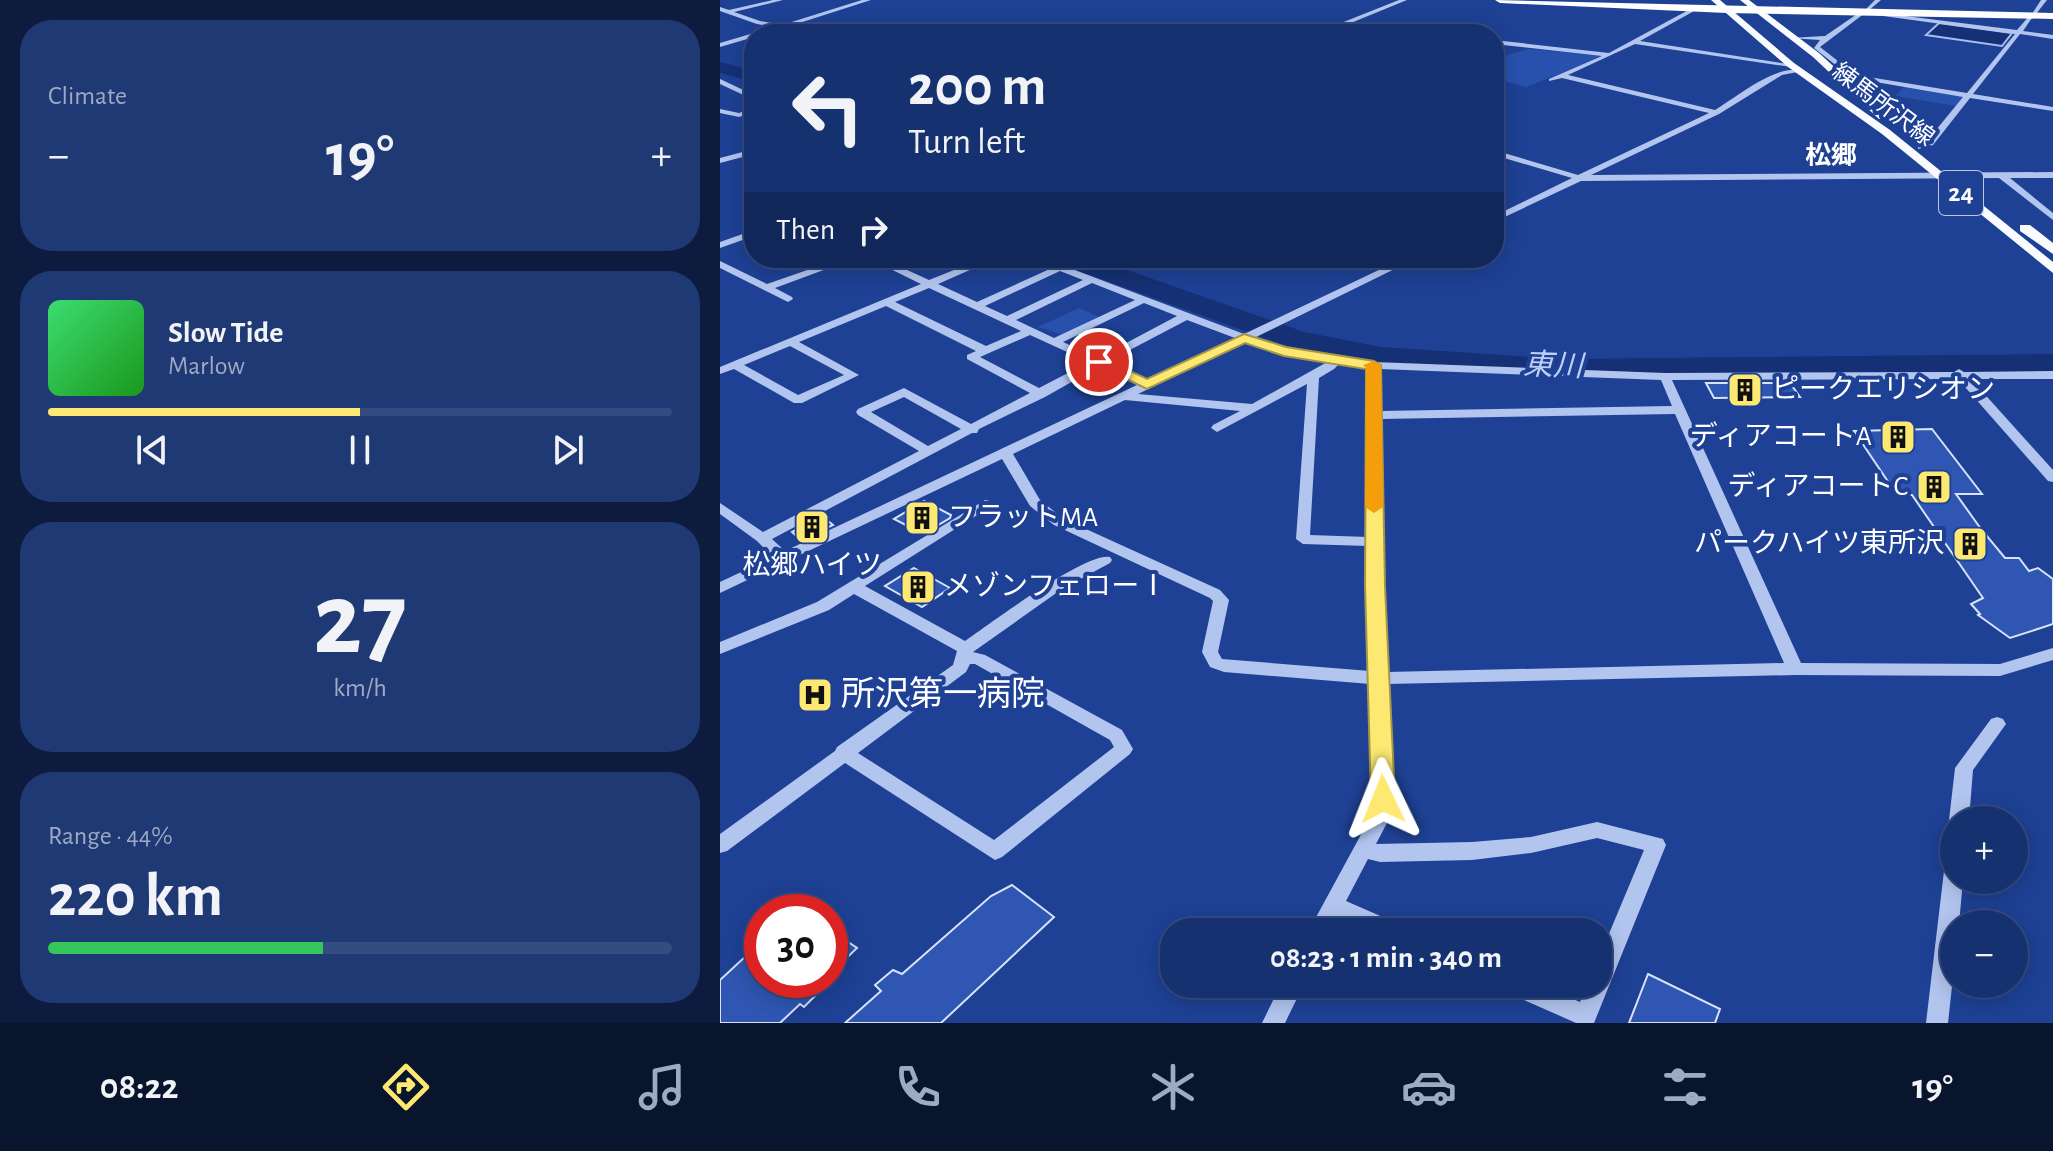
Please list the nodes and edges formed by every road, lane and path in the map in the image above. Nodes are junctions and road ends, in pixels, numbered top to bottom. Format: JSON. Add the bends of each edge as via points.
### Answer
{"nodes":[{"id":1,"x":780,"y":0,"type":"edge"},
{"id":2,"x":868,"y":0,"type":"edge"},
{"id":3,"x":1404,"y":0,"type":"edge"},
{"id":4,"x":1500,"y":0,"type":"edge"},
{"id":5,"x":1562,"y":0,"type":"edge"},
{"id":6,"x":1878,"y":0,"type":"edge"},
{"id":7,"x":2044,"y":0,"type":"edge"},
{"id":8,"x":1722,"y":6,"type":"edge"},
{"id":9,"x":1751,"y":6,"type":"edge"},
{"id":10,"x":720,"y":9,"type":"edge"},
{"id":11,"x":1694,"y":9,"type":"junction"},
{"id":12,"x":730,"y":11,"type":"junction"},
{"id":13,"x":1868,"y":12,"type":"junction"},
{"id":14,"x":2033,"y":15,"type":"junction"},
{"id":15,"x":2053,"y":15,"type":"edge"},
{"id":16,"x":771,"y":24,"type":"edge"},
{"id":17,"x":790,"y":24,"type":"edge"},
{"id":18,"x":1344,"y":24,"type":"edge"},
{"id":19,"x":2019,"y":33,"type":"junction"},
{"id":20,"x":2053,"y":37,"type":"edge"},
{"id":21,"x":744,"y":38,"type":"edge"},
{"id":22,"x":1792,"y":38,"type":"junction"},
{"id":23,"x":1826,"y":38,"type":"junction"},
{"id":24,"x":1634,"y":42,"type":"junction"},
{"id":25,"x":1504,"y":43,"type":"edge"},
{"id":26,"x":720,"y":45,"type":"edge"},
{"id":27,"x":1610,"y":55,"type":"junction"},
{"id":28,"x":1795,"y":68,"type":"junction"},
{"id":29,"x":1562,"y":76,"type":"junction"},
{"id":30,"x":1551,"y":80,"type":"dead end"},
{"id":31,"x":720,"y":81,"type":"edge"},
{"id":32,"x":744,"y":93,"type":"edge"},
{"id":33,"x":1971,"y":96,"type":"junction"},
{"id":34,"x":2053,"y":109,"type":"edge"},
{"id":35,"x":720,"y":111,"type":"edge"},
{"id":36,"x":1716,"y":112,"type":"junction"},
{"id":37,"x":744,"y":113,"type":"edge"},
{"id":38,"x":1921,"y":147,"type":"junction"},
{"id":39,"x":744,"y":154,"type":"edge"},
{"id":40,"x":1504,"y":155,"type":"edge"},
{"id":41,"x":720,"y":161,"type":"edge"},
{"id":42,"x":1939,"y":175,"type":"junction"},
{"id":43,"x":2001,"y":175,"type":"junction"},
{"id":44,"x":2053,"y":175,"type":"edge"},
{"id":45,"x":1958,"y":176,"type":"junction"},
{"id":46,"x":1579,"y":178,"type":"junction"},
{"id":47,"x":1504,"y":214,"type":"edge"},
{"id":48,"x":2053,"y":217,"type":"edge"},
{"id":49,"x":744,"y":237,"type":"edge"},
{"id":50,"x":720,"y":245,"type":"edge"},
{"id":51,"x":2053,"y":250,"type":"edge"},
{"id":52,"x":720,"y":264,"type":"edge"},
{"id":53,"x":823,"y":268,"type":"edge"},
{"id":54,"x":897,"y":268,"type":"edge"},
{"id":55,"x":968,"y":268,"type":"edge"},
{"id":56,"x":1060,"y":268,"type":"edge"},
{"id":57,"x":1065,"y":268,"type":"edge"},
{"id":58,"x":1391,"y":268,"type":"edge"},
{"id":59,"x":2053,"y":269,"type":"edge"},
{"id":60,"x":1093,"y":279,"type":"junction"},
{"id":61,"x":933,"y":283,"type":"junction"},
{"id":62,"x":767,"y":288,"type":"junction"},
{"id":63,"x":788,"y":299,"type":"dead end"},
{"id":64,"x":1145,"y":299,"type":"junction"},
{"id":65,"x":887,"y":302,"type":"junction"},
{"id":66,"x":979,"y":305,"type":"junction"},
{"id":67,"x":1186,"y":316,"type":"junction"},
{"id":68,"x":1009,"y":319,"type":"junction"},
{"id":69,"x":1032,"y":330,"type":"junction"},
{"id":70,"x":1246,"y":337,"type":"junction"},
{"id":71,"x":1056,"y":341,"type":"junction"},
{"id":72,"x":791,"y":342,"type":"junction"},
{"id":73,"x":986,"y":351,"type":"junction"},
{"id":74,"x":1336,"y":361,"type":"junction"},
{"id":75,"x":1099,"y":362,"type":"junction"},
{"id":76,"x":735,"y":365,"type":"junction"},
{"id":77,"x":1374,"y":365,"type":"junction"},
{"id":78,"x":720,"y":371,"type":"edge"},
{"id":79,"x":1959,"y":373,"type":"junction"},
{"id":80,"x":2053,"y":375,"type":"edge"},
{"id":81,"x":1313,"y":376,"type":"junction"},
{"id":82,"x":1665,"y":377,"type":"junction"},
{"id":83,"x":1147,"y":385,"type":"junction"},
{"id":84,"x":1041,"y":394,"type":"junction"},
{"id":85,"x":1123,"y":396,"type":"junction"},
{"id":86,"x":1252,"y":408,"type":"junction"},
{"id":87,"x":1681,"y":410,"type":"junction"},
{"id":88,"x":1374,"y":415,"type":"junction"},
{"id":89,"x":1217,"y":428,"type":"dead end"},
{"id":90,"x":973,"y":430,"type":"junction"},
{"id":91,"x":930,"y":452,"type":"junction"},
{"id":92,"x":1005,"y":452,"type":"junction"},
{"id":93,"x":2053,"y":478,"type":"edge"},
{"id":94,"x":985,"y":504,"type":"dead end"},
{"id":95,"x":720,"y":507,"type":"edge"},
{"id":96,"x":762,"y":538,"type":"junction"},
{"id":97,"x":1375,"y":542,"type":"junction"},
{"id":98,"x":783,"y":558,"type":"junction"},
{"id":99,"x":1105,"y":560,"type":"dead end"},
{"id":100,"x":720,"y":588,"type":"edge"},
{"id":101,"x":856,"y":588,"type":"junction"},
{"id":102,"x":720,"y":648,"type":"edge"},
{"id":103,"x":965,"y":653,"type":"junction"},
{"id":104,"x":2053,"y":654,"type":"edge"},
{"id":105,"x":1795,"y":669,"type":"junction"},
{"id":106,"x":1379,"y":678,"type":"junction"},
{"id":107,"x":1997,"y":724,"type":"dead end"},
{"id":108,"x":843,"y":752,"type":"junction"},
{"id":109,"x":1960,"y":806,"type":"edge"},
{"id":110,"x":720,"y":845,"type":"edge"},
{"id":111,"x":1364,"y":850,"type":"junction"},
{"id":112,"x":1951,"y":894,"type":"edge"},
{"id":113,"x":1333,"y":905,"type":"junction"},
{"id":114,"x":1326,"y":918,"type":"edge"},
{"id":115,"x":1362,"y":918,"type":"edge"},
{"id":116,"x":1612,"y":952,"type":"edge"},
{"id":117,"x":1286,"y":998,"type":"edge"},
{"id":118,"x":1544,"y":998,"type":"edge"},
{"id":119,"x":1593,"y":998,"type":"edge"},
{"id":120,"x":1273,"y":1023,"type":"edge"},
{"id":121,"x":1937,"y":1023,"type":"edge"}],
"edges":[{"from":1,"to":12,"type":"street"},
{"from":2,"to":17,"type":"street"},
{"from":3,"to":18,"type":"street"},
{"from":4,"to":11,"type":"highway"},
{"from":5,"to":8,"type":"highway"},
{"from":6,"to":13,"type":"street"},
{"from":7,"to":14,"type":"street"},
{"from":8,"to":9,"type":"highway"},
{"from":8,"to":11,"type":"highway"},
{"from":8,"to":28,"type":"main road","name":"練馬所沢線","number":"24"},
{"from":9,"to":13,"type":"highway"},
{"from":9,"to":22,"type":"main road","name":"練馬所沢線","number":"24"},
{"from":10,"to":12,"type":"street"},
{"from":11,"to":24,"type":"street"},
{"from":12,"to":16,"type":"street"},
{"from":13,"to":14,"type":"highway"},
{"from":13,"to":19,"type":"street"},
{"from":13,"to":23,"type":"street"},
{"from":14,"to":15,"type":"highway"},
{"from":14,"to":19,"type":"street"},
{"from":19,"to":20,"type":"street"},
{"from":19,"to":33,"type":"street"},
{"from":21,"to":26,"type":"street"},
{"from":22,"to":23,"type":"street"},
{"from":22,"to":38,"type":"main road","name":"練馬所沢線","number":"24"},
{"from":23,"to":33,"type":"street","via":[[1816,47],[1854,77]]},
{"from":24,"to":27,"type":"street"},
{"from":24,"to":28,"type":"street"},
{"from":25,"to":27,"type":"street"},
{"from":27,"to":29,"type":"street"},
{"from":28,"to":36,"type":"street"},
{"from":28,"to":42,"type":"main road","name":"練馬所沢線","number":"24"},
{"from":29,"to":30,"type":"street"},
{"from":29,"to":36,"type":"street"},
{"from":31,"to":32,"type":"street"},
{"from":33,"to":34,"type":"street"},
{"from":33,"to":38,"type":"street"},
{"from":35,"to":37,"type":"street"},
{"from":36,"to":46,"type":"street"},
{"from":38,"to":45,"type":"main road","name":"練馬所沢線","number":"24"},
{"from":39,"to":41,"type":"street"},
{"from":40,"to":46,"type":"street"},
{"from":42,"to":45,"type":"street"},
{"from":42,"to":46,"type":"street"},
{"from":42,"to":59,"type":"main road","name":"練馬所沢線","number":"24"},
{"from":43,"to":44,"type":"street"},
{"from":43,"to":45,"type":"street"},
{"from":43,"to":48,"type":"street"},
{"from":45,"to":51,"type":"main road","name":"練馬所沢線","number":"24"},
{"from":46,"to":47,"type":"street"},
{"from":49,"to":50,"type":"street"},
{"from":52,"to":62,"type":"street"},
{"from":53,"to":62,"type":"street"},
{"from":54,"to":61,"type":"street"},
{"from":55,"to":61,"type":"street"},
{"from":56,"to":66,"type":"street"},
{"from":57,"to":60,"type":"street"},
{"from":58,"to":70,"type":"street"},
{"from":60,"to":64,"type":"street"},
{"from":60,"to":68,"type":"street"},
{"from":61,"to":65,"type":"street"},
{"from":61,"to":66,"type":"street"},
{"from":62,"to":63,"type":"street"},
{"from":64,"to":67,"type":"street"},
{"from":64,"to":71,"type":"street"},
{"from":65,"to":72,"type":"street"},
{"from":65,"to":73,"type":"street"},
{"from":66,"to":68,"type":"street"},
{"from":67,"to":70,"type":"street"},
{"from":67,"to":75,"type":"street"},
{"from":68,"to":69,"type":"street"},
{"from":69,"to":71,"type":"street"},
{"from":69,"to":73,"type":"street"},
{"from":70,"to":74,"type":"street","via":[[1273,349]]},
{"from":70,"to":83,"type":"street"},
{"from":71,"to":75,"type":"street"},
{"from":72,"to":76,"type":"street"},
{"from":72,"to":76,"type":"street","via":[[853,375],[798,400]]},
{"from":73,"to":84,"type":"street","via":[[971,357]]},
{"from":74,"to":77,"type":"street"},
{"from":74,"to":81,"type":"street"},
{"from":75,"to":83,"type":"street"},
{"from":75,"to":84,"type":"street"},
{"from":76,"to":78,"type":"street"},
{"from":77,"to":82,"type":"street"},
{"from":77,"to":88,"type":"street"},
{"from":79,"to":80,"type":"street"},
{"from":79,"to":82,"type":"street"},
{"from":79,"to":93,"type":"street"},
{"from":81,"to":86,"type":"street"},
{"from":81,"to":97,"type":"street","via":[[1303,539]]},
{"from":82,"to":87,"type":"street"},
{"from":83,"to":85,"type":"street"},
{"from":84,"to":90,"type":"street"},
{"from":85,"to":86,"type":"street"},
{"from":85,"to":92,"type":"street"},
{"from":86,"to":89,"type":"street"},
{"from":87,"to":88,"type":"street"},
{"from":87,"to":105,"type":"street"},
{"from":88,"to":97,"type":"street"},
{"from":90,"to":91,"type":"street"},
{"from":90,"to":91,"type":"street","via":[[904,392],[862,412]]},
{"from":91,"to":96,"type":"street"},
{"from":92,"to":98,"type":"street"},
{"from":92,"to":106,"type":"street","via":[[1035,503],[1059,522],[1215,594],[1221,600],[1210,652],[1216,663]]},
{"from":94,"to":101,"type":"street"},
{"from":95,"to":96,"type":"street"},
{"from":96,"to":98,"type":"street"},
{"from":97,"to":106,"type":"street"},
{"from":98,"to":100,"type":"street"},
{"from":99,"to":103,"type":"street","via":[[1057,585]]},
{"from":101,"to":102,"type":"street"},
{"from":101,"to":103,"type":"street"},
{"from":103,"to":108,"type":"street","via":[[960,668]]},
{"from":103,"to":108,"type":"street","via":[[1116,735],[1124,749],[995,851]]},
{"from":104,"to":105,"type":"street","via":[[2000,670]]},
{"from":105,"to":106,"type":"street"},
{"from":106,"to":111,"type":"street","via":[[1383,799]]},
{"from":107,"to":109,"type":"street","via":[[1964,768]]},
{"from":108,"to":110,"type":"street"},
{"from":111,"to":113,"type":"street"},
{"from":111,"to":116,"type":"street","via":[[1472,851],[1597,830],[1656,845]]},
{"from":112,"to":121,"type":"street"},
{"from":113,"to":114,"type":"street"},
{"from":113,"to":115,"type":"street"},
{"from":117,"to":120,"type":"street"},
{"from":118,"to":119,"type":"street","via":[[1586,1016]]}]}
